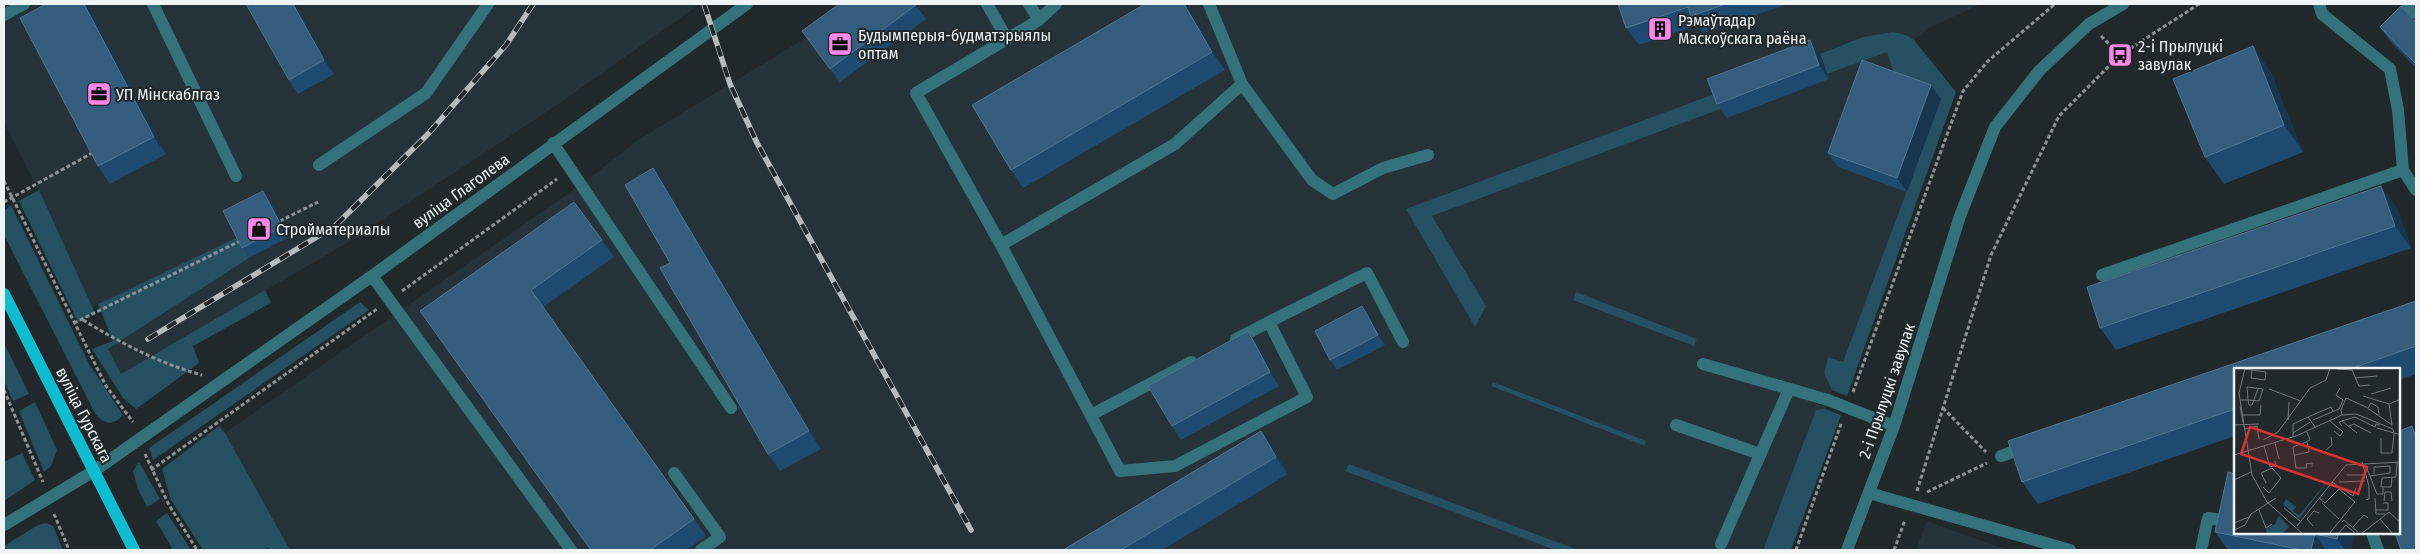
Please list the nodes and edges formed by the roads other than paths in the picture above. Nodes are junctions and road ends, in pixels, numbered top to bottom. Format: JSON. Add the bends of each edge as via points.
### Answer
{"nodes":[{"id":1,"x":24,"y":4,"type":"edge"},
{"id":2,"x":153,"y":4,"type":"edge"},
{"id":3,"x":488,"y":4,"type":"edge"},
{"id":4,"x":747,"y":4,"type":"edge"},
{"id":5,"x":987,"y":4,"type":"edge"},
{"id":6,"x":1029,"y":4,"type":"edge"},
{"id":7,"x":1056,"y":4,"type":"edge"},
{"id":8,"x":1209,"y":4,"type":"edge"},
{"id":9,"x":2123,"y":4,"type":"edge"},
{"id":10,"x":2319,"y":4,"type":"edge"},
{"id":11,"x":2407,"y":4,"type":"edge"},
{"id":12,"x":2416,"y":13,"type":"edge"},
{"id":13,"x":4,"y":15,"type":"edge"},
{"id":14,"x":1039,"y":20,"type":"junction"},
{"id":15,"x":1007,"y":39,"type":"junction"},
{"id":16,"x":1242,"y":84,"type":"junction"},
{"id":17,"x":554,"y":144,"type":"junction"},
{"id":18,"x":1428,"y":155,"type":"dead end"},
{"id":19,"x":319,"y":165,"type":"dead end"},
{"id":20,"x":2403,"y":170,"type":"junction"},
{"id":21,"x":236,"y":176,"type":"dead end"},
{"id":22,"x":2416,"y":190,"type":"edge"},
{"id":23,"x":1001,"y":245,"type":"junction"},
{"id":24,"x":2102,"y":275,"type":"dead end"},
{"id":25,"x":372,"y":276,"type":"junction"},
{"id":26,"x":6,"y":302,"type":"edge"},
{"id":27,"x":1269,"y":322,"type":"junction"},
{"id":28,"x":1403,"y":342,"type":"dead end"},
{"id":29,"x":1226,"y":344,"type":"edge"},
{"id":30,"x":1201,"y":357,"type":"edge"},
{"id":31,"x":1703,"y":364,"type":"dead end"},
{"id":32,"x":1789,"y":388,"type":"junction"},
{"id":33,"x":732,"y":408,"type":"edge"},
{"id":34,"x":1091,"y":415,"type":"junction"},
{"id":35,"x":1676,"y":425,"type":"dead end"},
{"id":36,"x":1894,"y":426,"type":"junction"},
{"id":37,"x":2038,"y":443,"type":"edge"},
{"id":38,"x":1760,"y":454,"type":"junction"},
{"id":39,"x":1997,"y":458,"type":"road end"},
{"id":40,"x":94,"y":471,"type":"junction"},
{"id":41,"x":674,"y":472,"type":"dead end"},
{"id":42,"x":1869,"y":493,"type":"junction"},
{"id":43,"x":2233,"y":522,"type":"edge"},
{"id":44,"x":4,"y":525,"type":"edge"},
{"id":45,"x":2372,"y":534,"type":"edge"},
{"id":46,"x":1721,"y":544,"type":"dead end"},
{"id":47,"x":134,"y":550,"type":"edge"},
{"id":48,"x":571,"y":550,"type":"edge"},
{"id":49,"x":702,"y":550,"type":"edge"},
{"id":50,"x":1846,"y":550,"type":"edge"},
{"id":51,"x":2070,"y":550,"type":"edge"},
{"id":52,"x":2201,"y":550,"type":"edge"},
{"id":53,"x":2378,"y":550,"type":"edge"}],
"edges":[{"from":1,"to":13,"type":"street"},
{"from":2,"to":21,"type":"street"},
{"from":3,"to":19,"type":"street","via":[[426,93]]},
{"from":4,"to":17,"type":"street","name":"вуліца Глаголева"},
{"from":5,"to":15,"type":"street"},
{"from":6,"to":14,"type":"street"},
{"from":7,"to":14,"type":"street"},
{"from":8,"to":16,"type":"street"},
{"from":9,"to":36,"type":"street","name":"2-і Прылуцкі завулак","via":[[2089,24],[2028,83],[1994,127],[1960,216]]},
{"from":10,"to":20,"type":"street","via":[[2322,14],[2390,69],[2398,110]]},
{"from":11,"to":12,"type":"street"},
{"from":14,"to":15,"type":"street"},
{"from":15,"to":23,"type":"street","via":[[916,93]]},
{"from":16,"to":18,"type":"street","via":[[1312,180],[1332,194],[1383,168]]},
{"from":16,"to":23,"type":"street","via":[[1175,144]]},
{"from":17,"to":25,"type":"street","name":"вуліца Глаголева"},
{"from":17,"to":33,"type":"street"},
{"from":20,"to":22,"type":"street"},
{"from":20,"to":24,"type":"street"},
{"from":23,"to":34,"type":"street"},
{"from":25,"to":40,"type":"street","name":"вуліца Глаголева"},
{"from":25,"to":48,"type":"street"},
{"from":26,"to":40,"type":"main road","name":"вуліца Гурскага"},
{"from":27,"to":28,"type":"street","via":[[1367,273]]},
{"from":27,"to":29,"type":"street"},
{"from":27,"to":34,"type":"street","via":[[1307,397],[1184,462],[1175,466],[1120,471]]},
{"from":30,"to":34,"type":"street"},
{"from":31,"to":32,"type":"street"},
{"from":32,"to":36,"type":"street"},
{"from":32,"to":38,"type":"street"},
{"from":35,"to":38,"type":"street"},
{"from":36,"to":42,"type":"street","name":"2-і Прылуцкі завулак"},
{"from":37,"to":39,"type":"street"},
{"from":38,"to":46,"type":"street"},
{"from":40,"to":44,"type":"street","name":"вуліца Глаголева"},
{"from":40,"to":47,"type":"main road","name":"вуліца Гурскага"},
{"from":41,"to":49,"type":"street","via":[[720,537]]},
{"from":42,"to":50,"type":"street","name":"2-і Прылуцкі завулак"},
{"from":42,"to":51,"type":"street","via":[[1912,502]]},
{"from":43,"to":52,"type":"street","via":[[2208,518]]},
{"from":45,"to":53,"type":"street"}]}
